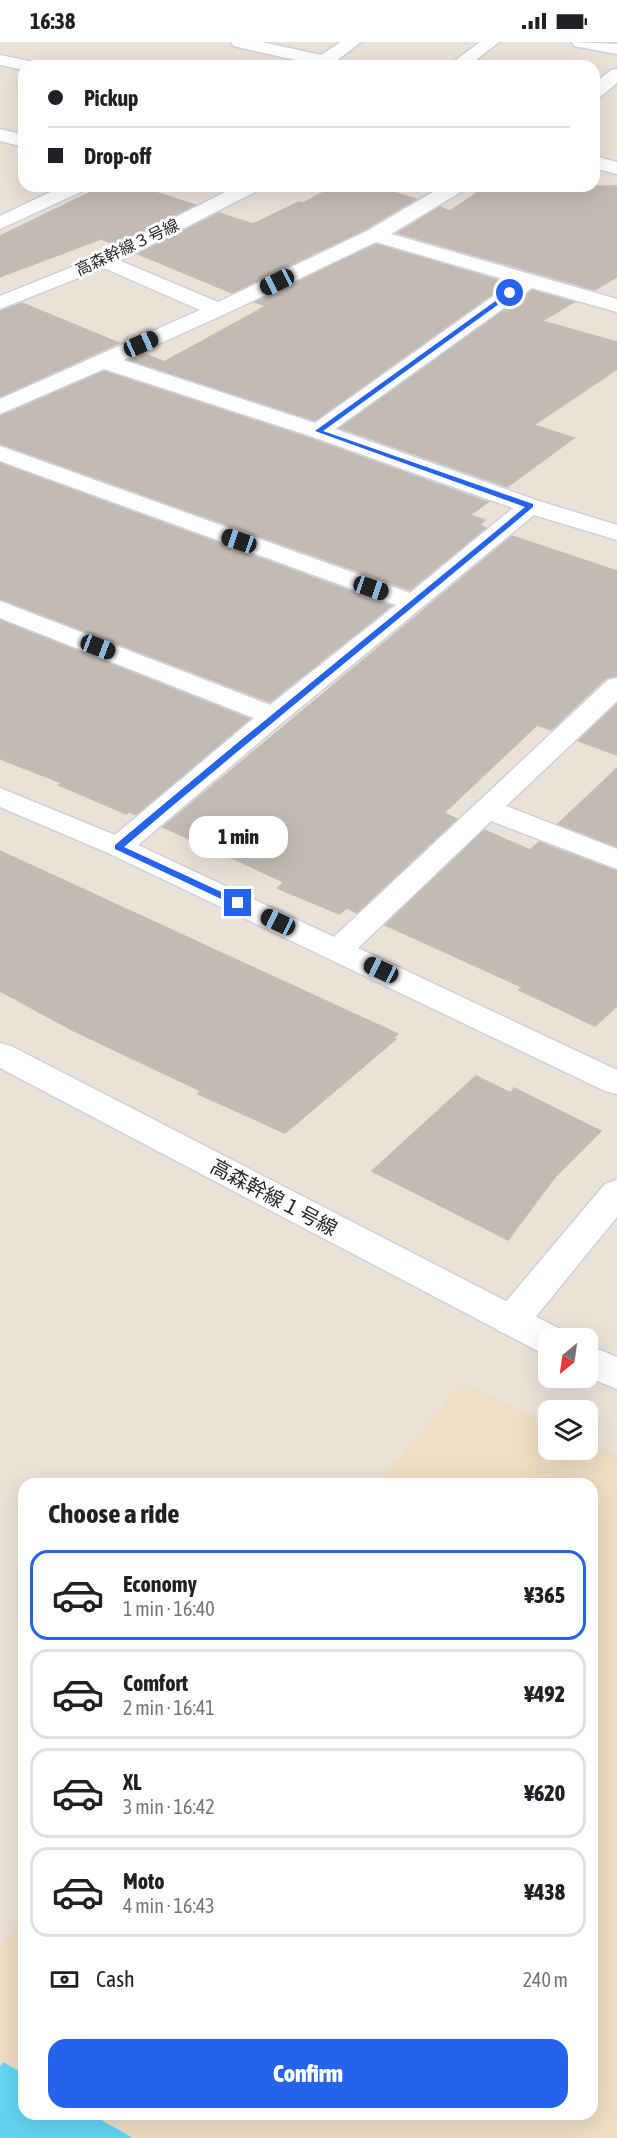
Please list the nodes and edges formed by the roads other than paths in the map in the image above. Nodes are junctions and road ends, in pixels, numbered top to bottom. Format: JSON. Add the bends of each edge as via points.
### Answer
{"nodes":[{"id":1,"x":239,"y":42,"type":"edge"},
{"id":2,"x":353,"y":42,"type":"edge"},
{"id":3,"x":491,"y":42,"type":"edge"},
{"id":4,"x":580,"y":42,"type":"edge"},
{"id":5,"x":617,"y":49,"type":"edge"},
{"id":6,"x":0,"y":60,"type":"edge"},
{"id":7,"x":308,"y":60,"type":"edge"},
{"id":8,"x":325,"y":60,"type":"edge"},
{"id":9,"x":466,"y":60,"type":"edge"},
{"id":10,"x":18,"y":64,"type":"edge"},
{"id":11,"x":615,"y":78,"type":"edge"},
{"id":12,"x":600,"y":89,"type":"edge"},
{"id":13,"x":0,"y":135,"type":"edge"},
{"id":14,"x":18,"y":140,"type":"edge"},
{"id":15,"x":600,"y":164,"type":"edge"},
{"id":16,"x":617,"y":168,"type":"edge"},
{"id":17,"x":65,"y":192,"type":"edge"},
{"id":18,"x":240,"y":192,"type":"edge"},
{"id":19,"x":447,"y":192,"type":"edge"},
{"id":20,"x":0,"y":223,"type":"edge"},
{"id":21,"x":374,"y":235,"type":"junction"},
{"id":22,"x":104,"y":261,"type":"junction"},
{"id":23,"x":529,"y":280,"type":"junction"},
{"id":24,"x":0,"y":303,"type":"edge"},
{"id":25,"x":617,"y":306,"type":"edge"},
{"id":26,"x":218,"y":310,"type":"junction"},
{"id":27,"x":103,"y":361,"type":"junction"},
{"id":28,"x":0,"y":407,"type":"edge"},
{"id":29,"x":318,"y":431,"type":"junction"},
{"id":30,"x":0,"y":453,"type":"edge"},
{"id":31,"x":530,"y":506,"type":"junction"},
{"id":32,"x":617,"y":533,"type":"edge"},
{"id":33,"x":414,"y":603,"type":"junction"},
{"id":34,"x":0,"y":609,"type":"edge"},
{"id":35,"x":617,"y":686,"type":"edge"},
{"id":36,"x":273,"y":716,"type":"junction"},
{"id":37,"x":0,"y":797,"type":"edge"},
{"id":38,"x":487,"y":808,"type":"junction"},
{"id":39,"x":118,"y":847,"type":"junction"},
{"id":40,"x":617,"y":860,"type":"edge"},
{"id":41,"x":338,"y":950,"type":"junction"},
{"id":42,"x":0,"y":1054,"type":"edge"},
{"id":43,"x":617,"y":1083,"type":"edge"},
{"id":44,"x":617,"y":1193,"type":"edge"},
{"id":45,"x":511,"y":1321,"type":"junction"},
{"id":46,"x":538,"y":1334,"type":"edge"},
{"id":47,"x":598,"y":1365,"type":"edge"},
{"id":48,"x":617,"y":1374,"type":"edge"}],
"edges":[{"from":1,"to":7,"type":"street"},
{"from":2,"to":8,"type":"street"},
{"from":3,"to":9,"type":"street"},
{"from":4,"to":5,"type":"street"},
{"from":6,"to":10,"type":"street"},
{"from":11,"to":12,"type":"street"},
{"from":13,"to":14,"type":"street"},
{"from":15,"to":16,"type":"street"},
{"from":17,"to":20,"type":"street"},
{"from":18,"to":22,"type":"street","name":"高森幹線３号線"},
{"from":19,"to":21,"type":"street"},
{"from":21,"to":23,"type":"street"},
{"from":21,"to":26,"type":"street"},
{"from":22,"to":24,"type":"street","name":"高森幹線３号線"},
{"from":22,"to":26,"type":"street"},
{"from":23,"to":25,"type":"street"},
{"from":23,"to":29,"type":"street"},
{"from":26,"to":27,"type":"street"},
{"from":27,"to":28,"type":"street"},
{"from":27,"to":29,"type":"street"},
{"from":29,"to":31,"type":"street"},
{"from":30,"to":33,"type":"street"},
{"from":31,"to":32,"type":"street"},
{"from":31,"to":33,"type":"street"},
{"from":33,"to":36,"type":"street"},
{"from":34,"to":36,"type":"street"},
{"from":35,"to":38,"type":"street"},
{"from":36,"to":39,"type":"street"},
{"from":37,"to":39,"type":"street"},
{"from":38,"to":40,"type":"street"},
{"from":38,"to":41,"type":"street"},
{"from":39,"to":41,"type":"street"},
{"from":41,"to":43,"type":"street"},
{"from":42,"to":45,"type":"street","name":"高森幹線１号線"},
{"from":44,"to":45,"type":"street"},
{"from":45,"to":46,"type":"street","name":"高森幹線１号線"},
{"from":47,"to":48,"type":"street"}]}
